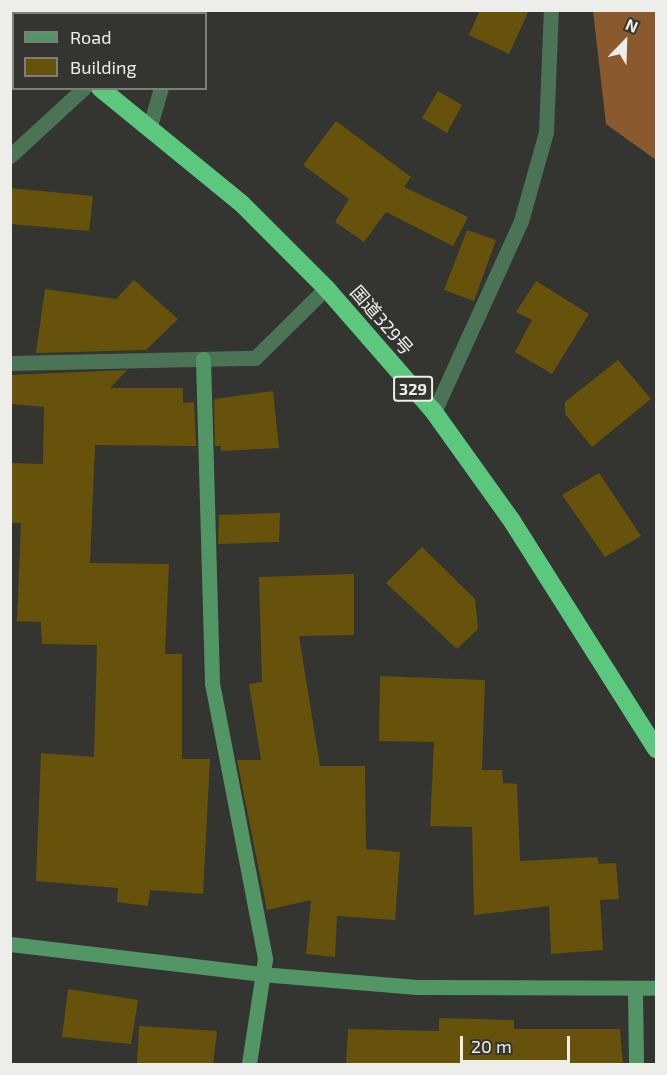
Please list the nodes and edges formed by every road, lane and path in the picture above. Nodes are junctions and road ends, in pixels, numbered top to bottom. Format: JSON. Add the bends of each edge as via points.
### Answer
{"nodes":[{"id":1,"x":551,"y":10,"type":"edge"},
{"id":2,"x":82,"y":90,"type":"edge"},
{"id":3,"x":103,"y":90,"type":"edge"},
{"id":4,"x":160,"y":90,"type":"edge"},
{"id":5,"x":150,"y":126,"type":"junction"},
{"id":6,"x":10,"y":156,"type":"edge"},
{"id":7,"x":326,"y":288,"type":"junction"},
{"id":8,"x":203,"y":359,"type":"junction"},
{"id":9,"x":10,"y":363,"type":"edge"},
{"id":10,"x":434,"y":412,"type":"junction"},
{"id":11,"x":657,"y":748,"type":"edge"},
{"id":12,"x":10,"y":944,"type":"edge"},
{"id":13,"x":261,"y":974,"type":"junction"},
{"id":14,"x":657,"y":988,"type":"edge"},
{"id":15,"x":635,"y":990,"type":"junction"},
{"id":16,"x":249,"y":1065,"type":"edge"},
{"id":17,"x":636,"y":1065,"type":"edge"}],
"edges":[{"from":1,"to":10,"type":"street","via":[[546,132],[521,221]]},
{"from":2,"to":6,"type":"street"},
{"from":3,"to":5,"type":"highway","name":"国道329号","number":"329"},
{"from":4,"to":5,"type":"street"},
{"from":5,"to":7,"type":"highway","name":"国道329号","number":"329","via":[[242,204]]},
{"from":7,"to":8,"type":"street","via":[[255,358]]},
{"from":7,"to":10,"type":"highway","name":"国道329号","number":"329"},
{"from":8,"to":9,"type":"street"},
{"from":8,"to":13,"type":"street","via":[[212,683],[266,959]]},
{"from":10,"to":11,"type":"highway","name":"国道329号","number":"329","via":[[512,521]]},
{"from":12,"to":13,"type":"street"},
{"from":13,"to":15,"type":"street","via":[[416,987]]},
{"from":13,"to":16,"type":"street"},
{"from":14,"to":15,"type":"street"},
{"from":15,"to":17,"type":"street"}]}
